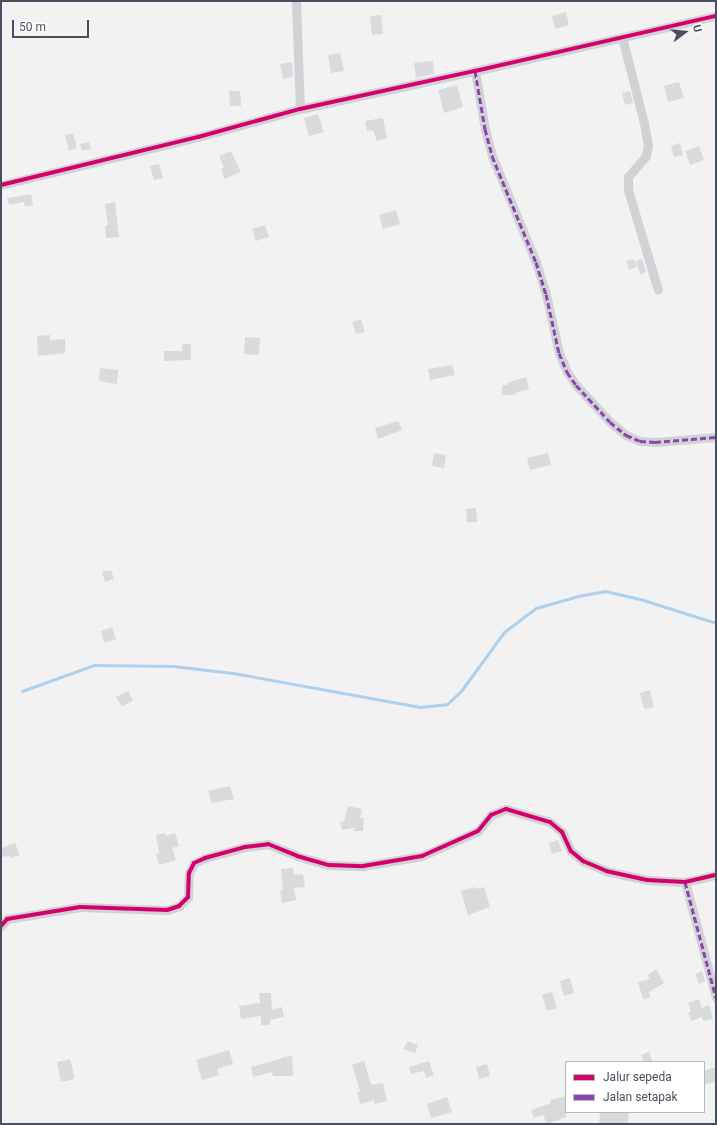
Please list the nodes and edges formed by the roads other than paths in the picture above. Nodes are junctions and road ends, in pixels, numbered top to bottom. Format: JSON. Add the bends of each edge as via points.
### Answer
{"nodes":[{"id":1,"x":296,"y":1,"type":"edge"},
{"id":2,"x":716,"y":16,"type":"edge"},
{"id":3,"x":622,"y":37,"type":"junction"},
{"id":4,"x":476,"y":71,"type":"junction"},
{"id":5,"x":300,"y":109,"type":"junction"},
{"id":6,"x":1,"y":186,"type":"edge"},
{"id":7,"x":658,"y":290,"type":"dead end"},
{"id":8,"x":716,"y":437,"type":"edge"},
{"id":9,"x":716,"y":875,"type":"edge"},
{"id":10,"x":685,"y":882,"type":"junction"},
{"id":11,"x":1,"y":926,"type":"edge"},
{"id":12,"x":716,"y":998,"type":"edge"}],
"edges":[{"from":1,"to":5,"type":"street"},
{"from":2,"to":3,"type":"street"},
{"from":3,"to":4,"type":"street"},
{"from":3,"to":7,"type":"street","via":[[648,145],[646,156],[628,177],[628,190]]},
{"from":4,"to":5,"type":"street"},
{"from":4,"to":8,"type":"street","via":[[492,156],[536,262],[559,353],[576,386],[610,422],[626,435],[640,441]]},
{"from":5,"to":6,"type":"street"},
{"from":9,"to":10,"type":"street"},
{"from":10,"to":11,"type":"street","via":[[646,880],[606,871],[583,861],[571,851],[562,832],[550,822],[506,809],[491,814],[478,831],[422,856],[363,866],[329,865],[268,844],[205,858],[194,863],[188,873],[188,897],[179,906],[167,910],[80,907],[7,919]]},
{"from":10,"to":12,"type":"street"}]}
